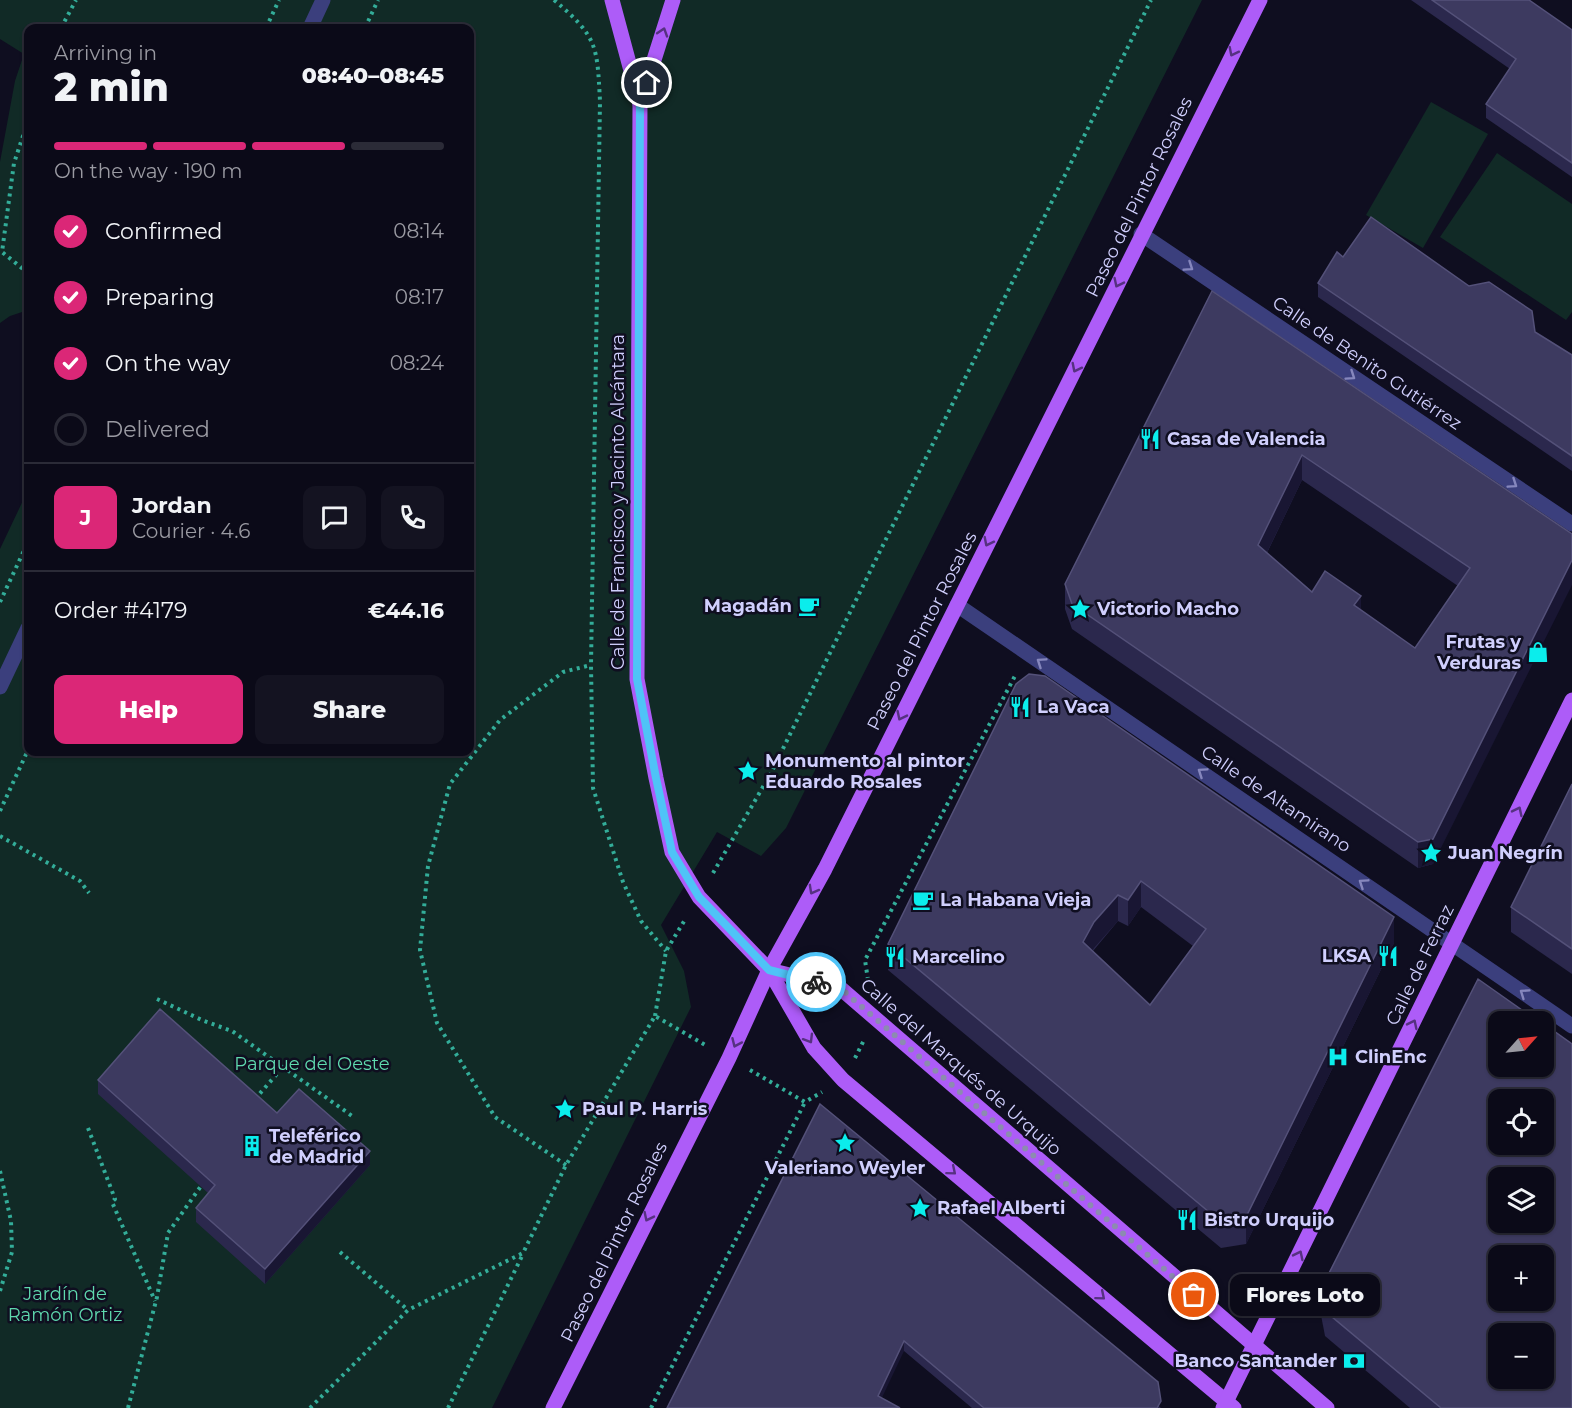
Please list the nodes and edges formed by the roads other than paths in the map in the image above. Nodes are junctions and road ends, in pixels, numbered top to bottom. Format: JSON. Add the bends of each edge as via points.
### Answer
{"nodes":[{"id":1,"x":323,"y":0,"type":"edge"},
{"id":2,"x":612,"y":0,"type":"edge"},
{"id":3,"x":673,"y":0,"type":"edge"},
{"id":4,"x":1260,"y":0,"type":"edge"},
{"id":5,"x":312,"y":24,"type":"edge"},
{"id":6,"x":640,"y":104,"type":"junction"},
{"id":7,"x":1141,"y":234,"type":"junction"},
{"id":8,"x":1572,"y":524,"type":"edge"},
{"id":9,"x":957,"y":605,"type":"junction"},
{"id":10,"x":24,"y":636,"type":"edge"},
{"id":11,"x":0,"y":687,"type":"edge"},
{"id":12,"x":1572,"y":700,"type":"edge"},
{"id":13,"x":1452,"y":944,"type":"junction"},
{"id":14,"x":769,"y":970,"type":"junction"},
{"id":15,"x":1572,"y":1026,"type":"edge"},
{"id":16,"x":1254,"y":1345,"type":"junction"},
{"id":17,"x":1228,"y":1406,"type":"edge"},
{"id":18,"x":553,"y":1408,"type":"edge"},
{"id":19,"x":1327,"y":1408,"type":"edge"}],
"edges":[{"from":1,"to":5,"type":"street"},
{"from":2,"to":6,"type":"main road","name":"Calle de Francisco y Jacinto Alcántara"},
{"from":6,"to":3,"type":"main road","name":"Calle de Francisco y Jacinto Alcántara","one_way":true},
{"from":4,"to":7,"type":"main road","name":"Paseo del Pintor Rosales","one_way":true},
{"from":6,"to":14,"type":"main road","name":"Calle de Francisco y Jacinto Alcántara","via":[[637,679],[672,852],[699,897]]},
{"from":7,"to":8,"type":"street","name":"Calle de Benito Gutiérrez","one_way":true},
{"from":7,"to":9,"type":"main road","name":"Paseo del Pintor Rosales","one_way":true},
{"from":13,"to":9,"type":"street","name":"Calle de Altamirano","one_way":true},
{"from":9,"to":14,"type":"main road","name":"Paseo del Pintor Rosales","one_way":true,"via":[[825,869]]},
{"from":10,"to":11,"type":"street"},
{"from":13,"to":12,"type":"main road","name":"Calle de Ferraz","one_way":true},
{"from":15,"to":13,"type":"street","name":"Calle de Altamirano","one_way":true},
{"from":16,"to":13,"type":"main road","name":"Calle de Ferraz","one_way":true},
{"from":14,"to":16,"type":"main road","name":"Calle del Marqués de Urquijo","via":[[839,987]]},
{"from":14,"to":17,"type":"main road","one_way":true,"via":[[814,1048],[843,1080]]},
{"from":14,"to":18,"type":"main road","name":"Paseo del Pintor Rosales","one_way":true,"via":[[729,1058]]},
{"from":16,"to":17,"type":"main road","name":"Calle de Ferraz"},
{"from":16,"to":19,"type":"main road","name":"Calle del Marqués de Urquijo"}]}
